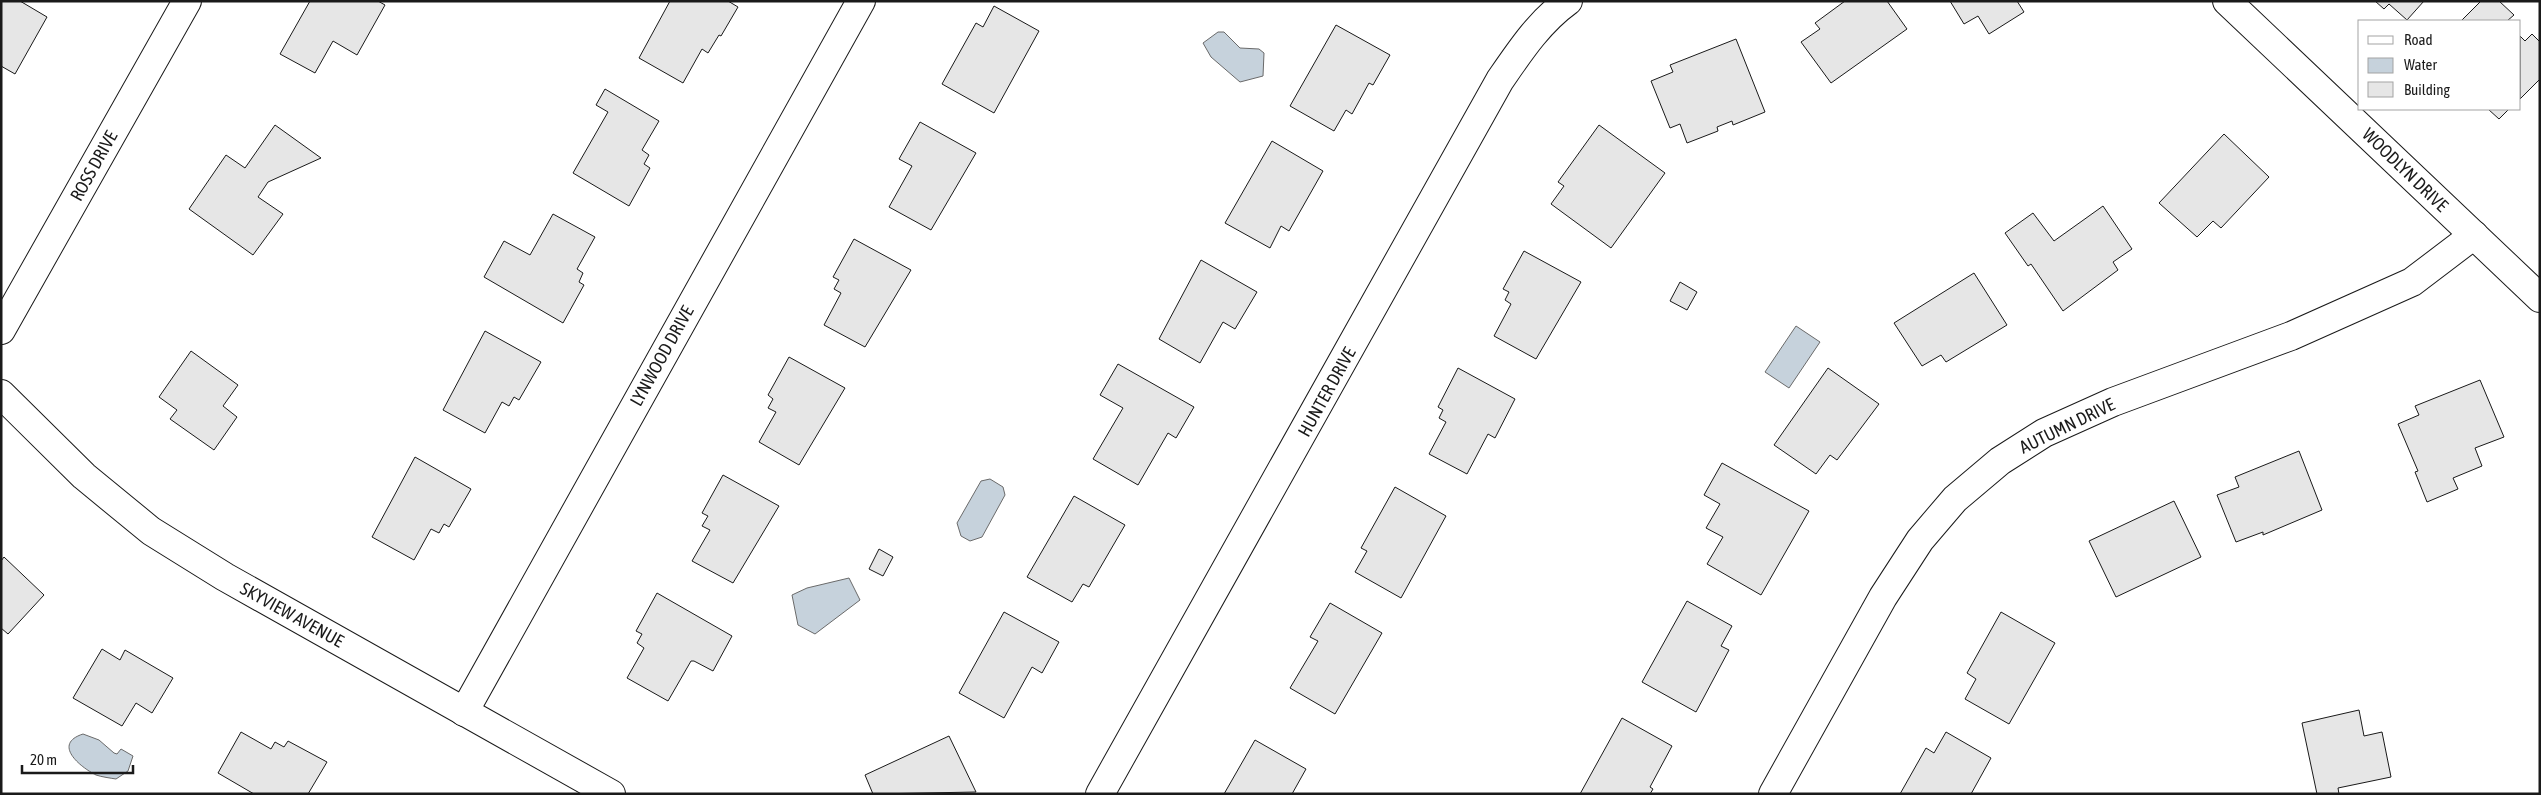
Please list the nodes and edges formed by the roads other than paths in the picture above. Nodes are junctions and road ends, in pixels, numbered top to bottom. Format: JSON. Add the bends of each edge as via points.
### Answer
{"nodes":[{"id":1,"x":187,"y":1,"type":"edge"},
{"id":2,"x":861,"y":1,"type":"edge"},
{"id":3,"x":1568,"y":1,"type":"edge"},
{"id":4,"x":2227,"y":1,"type":"edge"},
{"id":5,"x":2474,"y":235,"type":"junction"},
{"id":6,"x":2540,"y":298,"type":"edge"},
{"id":7,"x":1,"y":330,"type":"edge"},
{"id":8,"x":1,"y":394,"type":"edge"},
{"id":9,"x":464,"y":712,"type":"junction"},
{"id":10,"x":612,"y":794,"type":"edge"},
{"id":11,"x":1100,"y":794,"type":"edge"},
{"id":12,"x":1774,"y":794,"type":"edge"}],
"edges":[{"from":1,"to":7,"type":"street","name":"ROSS DRIVE"},
{"from":2,"to":9,"type":"street","name":"LYNWOOD DRIVE"},
{"from":3,"to":11,"type":"street","name":"HUNTER DRIVE","via":[[1529,39],[1500,80]]},
{"from":4,"to":5,"type":"street","name":"WOODLYN DRIVE"},
{"from":5,"to":6,"type":"street","name":"WOODLYN DRIVE"},
{"from":5,"to":12,"type":"street","name":"AUTUMN DRIVE","via":[[2412,282],[2291,336],[2113,402],[2044,433],[2000,460],[1955,499],[1920,540],[1883,597]]},
{"from":8,"to":9,"type":"street","name":"SKYVIEW AVENUE","via":[[84,476],[151,531],[225,577]]},
{"from":9,"to":10,"type":"street","name":"SKYVIEW AVENUE"}]}
